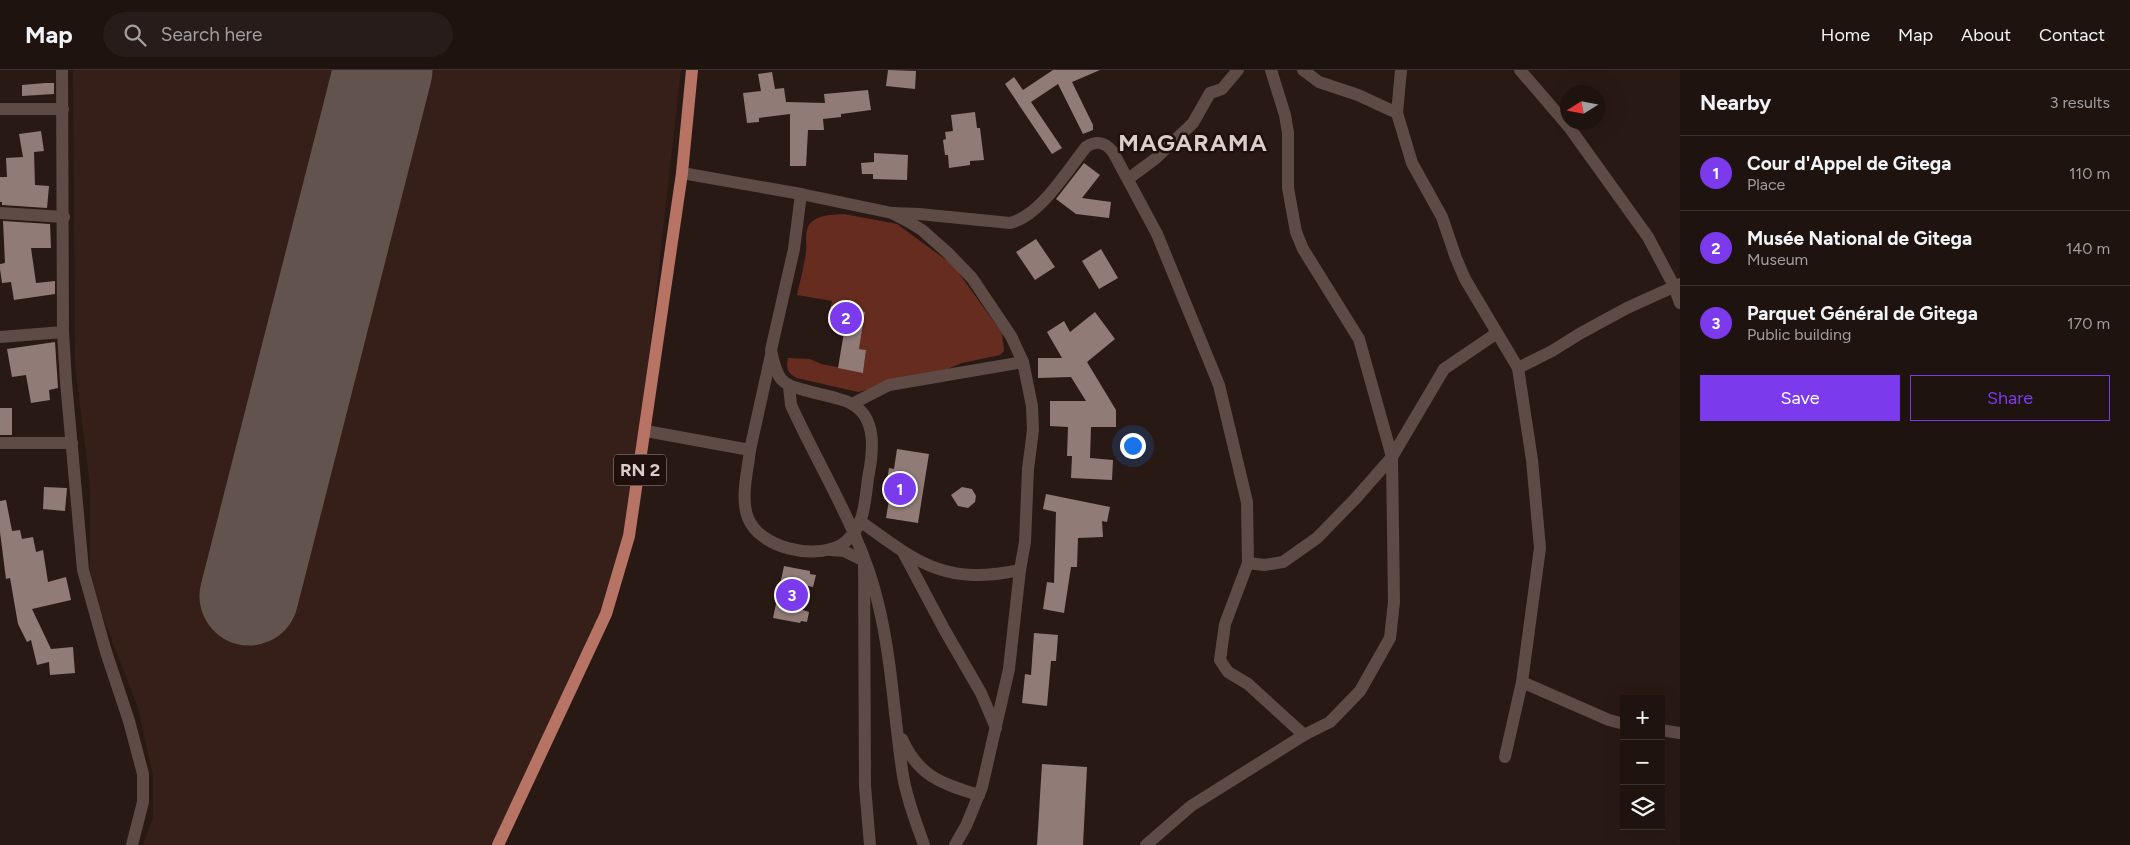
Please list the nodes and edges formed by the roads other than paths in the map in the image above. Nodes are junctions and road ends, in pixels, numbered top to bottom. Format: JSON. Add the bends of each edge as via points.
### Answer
{"nodes":[{"id":1,"x":62,"y":70,"type":"edge"},
{"id":2,"x":692,"y":70,"type":"edge"},
{"id":3,"x":1238,"y":70,"type":"edge"},
{"id":4,"x":1271,"y":70,"type":"edge"},
{"id":5,"x":1303,"y":70,"type":"edge"},
{"id":6,"x":1401,"y":70,"type":"edge"},
{"id":7,"x":1520,"y":70,"type":"edge"},
{"id":8,"x":0,"y":109,"type":"edge"},
{"id":9,"x":63,"y":109,"type":"junction"},
{"id":10,"x":1398,"y":112,"type":"junction"},
{"id":11,"x":682,"y":173,"type":"junction"},
{"id":12,"x":1128,"y":179,"type":"junction"},
{"id":13,"x":801,"y":194,"type":"junction"},
{"id":14,"x":0,"y":213,"type":"edge"},
{"id":15,"x":892,"y":213,"type":"junction"},
{"id":16,"x":64,"y":217,"type":"junction"},
{"id":17,"x":1677,"y":285,"type":"edge"},
{"id":18,"x":1680,"y":303,"type":"edge"},
{"id":19,"x":63,"y":332,"type":"junction"},
{"id":20,"x":1497,"y":332,"type":"junction"},
{"id":21,"x":0,"y":336,"type":"edge"},
{"id":22,"x":772,"y":350,"type":"junction"},
{"id":23,"x":1023,"y":362,"type":"junction"},
{"id":24,"x":1518,"y":368,"type":"junction"},
{"id":25,"x":789,"y":386,"type":"junction"},
{"id":26,"x":852,"y":404,"type":"junction"},
{"id":27,"x":646,"y":431,"type":"junction"},
{"id":28,"x":0,"y":442,"type":"edge"},
{"id":29,"x":72,"y":443,"type":"junction"},
{"id":30,"x":750,"y":450,"type":"junction"},
{"id":31,"x":1392,"y":457,"type":"junction"},
{"id":32,"x":860,"y":521,"type":"junction"},
{"id":33,"x":853,"y":534,"type":"junction"},
{"id":34,"x":828,"y":550,"type":"junction"},
{"id":35,"x":903,"y":552,"type":"junction"},
{"id":36,"x":864,"y":561,"type":"junction"},
{"id":37,"x":1248,"y":563,"type":"junction"},
{"id":38,"x":1020,"y":570,"type":"junction"},
{"id":39,"x":1522,"y":682,"type":"junction"},
{"id":40,"x":1620,"y":723,"type":"edge"},
{"id":41,"x":896,"y":727,"type":"junction"},
{"id":42,"x":996,"y":728,"type":"junction"},
{"id":43,"x":1665,"y":731,"type":"edge"},
{"id":44,"x":1680,"y":733,"type":"edge"},
{"id":45,"x":1304,"y":735,"type":"junction"},
{"id":46,"x":1505,"y":757,"type":"dead end"},
{"id":47,"x":978,"y":795,"type":"junction"},
{"id":48,"x":136,"y":826,"type":"junction"},
{"id":49,"x":123,"y":845,"type":"edge"},
{"id":50,"x":132,"y":845,"type":"edge"},
{"id":51,"x":498,"y":845,"type":"edge"},
{"id":52,"x":870,"y":845,"type":"edge"},
{"id":53,"x":924,"y":845,"type":"edge"},
{"id":54,"x":955,"y":845,"type":"edge"},
{"id":55,"x":1146,"y":845,"type":"edge"}],
"edges":[{"from":1,"to":9,"type":"street"},
{"from":2,"to":11,"type":"main road","number":"RN 2"},
{"from":3,"to":12,"type":"street","via":[[1222,89],[1210,93],[1193,123],[1155,160]]},
{"from":4,"to":31,"type":"street","via":[[1288,133],[1288,188],[1296,232],[1303,249],[1359,339]]},
{"from":5,"to":10,"type":"street","via":[[1319,82]]},
{"from":6,"to":10,"type":"street"},
{"from":7,"to":17,"type":"street","via":[[1569,127],[1648,237]]},
{"from":8,"to":9,"type":"street"},
{"from":9,"to":16,"type":"street"},
{"from":10,"to":20,"type":"street","via":[[1412,163],[1442,217],[1465,279]]},
{"from":11,"to":13,"type":"street"},
{"from":11,"to":27,"type":"main road","number":"RN 2"},
{"from":12,"to":15,"type":"street","via":[[1108,145],[1093,143],[1086,147],[1041,204],[1020,220],[1010,223]]},
{"from":12,"to":37,"type":"street","via":[[1157,234],[1218,386],[1247,502]]},
{"from":13,"to":15,"type":"street"},
{"from":13,"to":22,"type":"street","via":[[794,249]]},
{"from":14,"to":16,"type":"street"},
{"from":15,"to":23,"type":"street","via":[[922,230],[972,278],[1011,336]]},
{"from":16,"to":19,"type":"street"},
{"from":17,"to":18,"type":"street"},
{"from":17,"to":24,"type":"street"},
{"from":19,"to":21,"type":"street"},
{"from":19,"to":29,"type":"street"},
{"from":20,"to":24,"type":"street"},
{"from":20,"to":31,"type":"street","via":[[1444,369]]},
{"from":22,"to":25,"type":"street","via":[[780,378]]},
{"from":22,"to":30,"type":"street"},
{"from":23,"to":26,"type":"street","via":[[889,385]]},
{"from":23,"to":38,"type":"street","via":[[1032,406],[1033,430]]},
{"from":24,"to":39,"type":"street","via":[[1532,460],[1540,548]]},
{"from":25,"to":26,"type":"street"},
{"from":25,"to":33,"type":"street","via":[[791,405]]},
{"from":26,"to":32,"type":"street","via":[[868,424],[873,451]]},
{"from":27,"to":30,"type":"street"},
{"from":27,"to":51,"type":"main road","number":"RN 2","via":[[629,536],[606,614]]},
{"from":28,"to":29,"type":"street"},
{"from":29,"to":48,"type":"street","via":[[83,570],[143,774],[143,802]]},
{"from":30,"to":34,"type":"street","via":[[745,503],[754,529],[778,546],[809,551]]},
{"from":31,"to":37,"type":"street","via":[[1317,538],[1283,562]]},
{"from":31,"to":45,"type":"street","via":[[1394,602],[1390,638],[1360,691],[1330,722]]},
{"from":32,"to":33,"type":"street"},
{"from":32,"to":35,"type":"street"},
{"from":33,"to":34,"type":"street"},
{"from":33,"to":36,"type":"street"},
{"from":34,"to":36,"type":"street","via":[[844,551]]},
{"from":35,"to":38,"type":"street","via":[[953,574],[992,576]]},
{"from":35,"to":42,"type":"street","via":[[981,693]]},
{"from":36,"to":41,"type":"street","via":[[878,603]]},
{"from":36,"to":52,"type":"street","via":[[865,786]]},
{"from":37,"to":45,"type":"street","via":[[1225,624],[1220,660],[1228,672],[1248,684]]},
{"from":38,"to":42,"type":"street","via":[[1009,669]]},
{"from":39,"to":40,"type":"street"},
{"from":39,"to":46,"type":"street"},
{"from":41,"to":47,"type":"street","via":[[912,759],[925,774]]},
{"from":41,"to":53,"type":"street","via":[[909,803]]},
{"from":42,"to":47,"type":"street"},
{"from":43,"to":44,"type":"street"},
{"from":45,"to":55,"type":"street","via":[[1191,806]]},
{"from":47,"to":54,"type":"street"},
{"from":48,"to":49,"type":"street"},
{"from":48,"to":50,"type":"street"}]}
